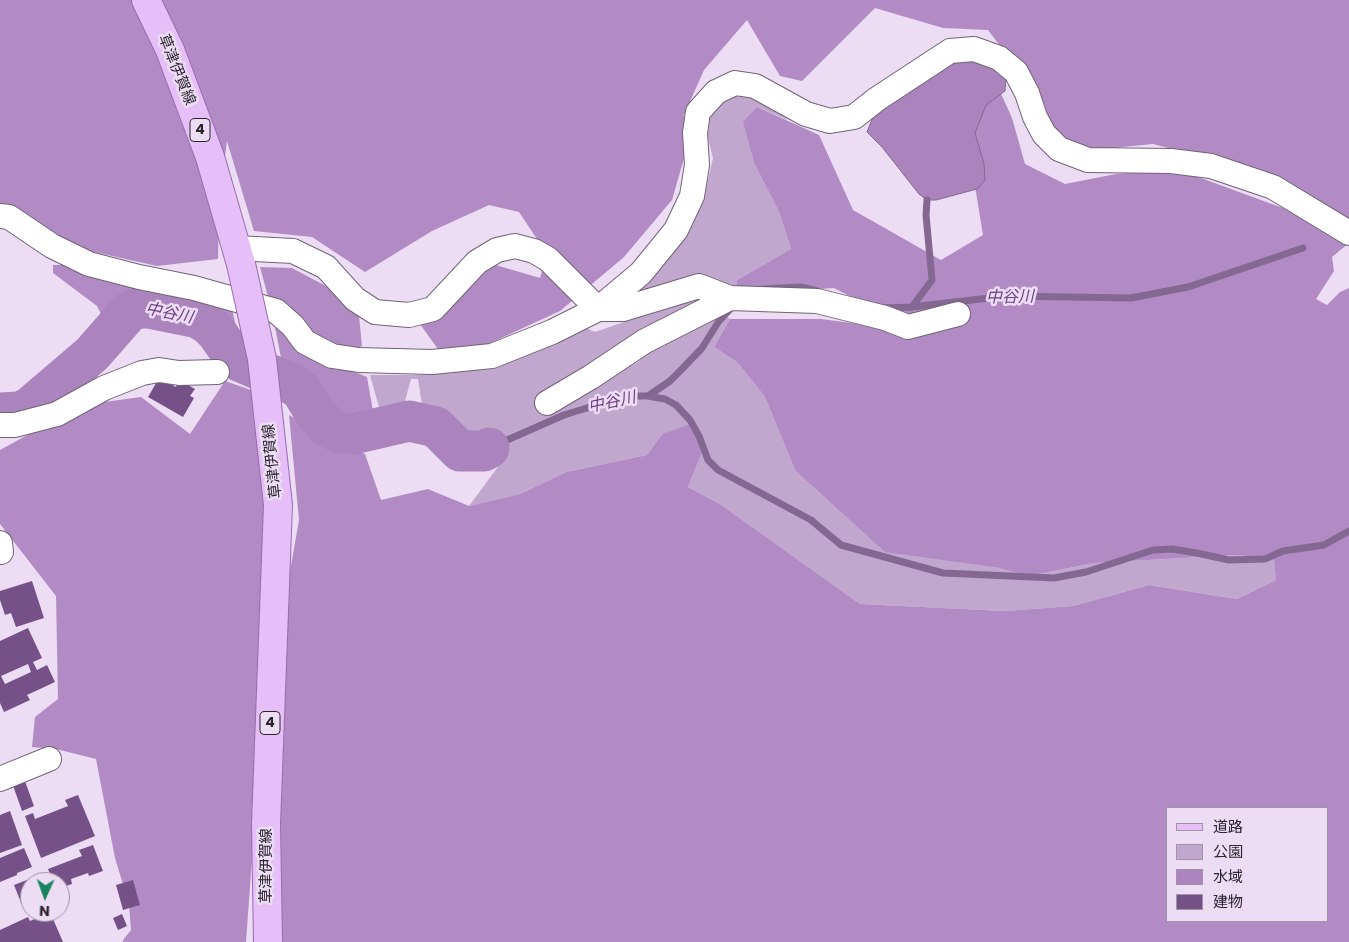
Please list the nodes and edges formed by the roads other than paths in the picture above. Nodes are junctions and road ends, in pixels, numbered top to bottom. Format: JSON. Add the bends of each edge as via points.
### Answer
{"nodes":[{"id":1,"x":146,"y":0,"type":"edge"},
{"id":2,"x":0,"y":216,"type":"edge"},
{"id":3,"x":1349,"y":232,"type":"edge"},
{"id":4,"x":239,"y":256,"type":"junction"},
{"id":5,"x":730,"y":298,"type":"junction"},
{"id":6,"x":598,"y":309,"type":"junction"},
{"id":7,"x":958,"y":314,"type":"dead end"},
{"id":8,"x":217,"y":372,"type":"dead end"},
{"id":9,"x":547,"y":403,"type":"dead end"},
{"id":10,"x":0,"y":425,"type":"edge"},
{"id":11,"x":49,"y":759,"type":"dead end"},
{"id":12,"x":0,"y":779,"type":"edge"},
{"id":13,"x":268,"y":942,"type":"edge"}],
"edges":[{"from":1,"to":4,"type":"main road","name":"草津伊賀線","number":"4","via":[[170,50],[210,157]]},
{"from":2,"to":6,"type":"street","via":[[9,217],[52,246],[89,264],[276,311],[305,342],[332,356],[432,362],[492,356]]},
{"from":3,"to":6,"type":"street","via":[[1273,187],[1211,166],[1171,161],[1088,160],[1059,149],[1044,134],[1016,72],[999,58],[974,49],[950,51],[854,117],[830,121],[806,114],[755,86],[735,83],[716,92],[698,112],[695,133],[697,165],[692,196],[676,230],[641,273]]},
{"from":4,"to":6,"type":"street","via":[[294,251],[326,267],[355,299],[375,312],[409,316],[433,309],[478,262],[498,250],[515,246],[548,259]]},
{"from":4,"to":13,"type":"main road","name":"草津伊賀線","number":"4","bridge":true,"via":[[262,359],[278,505],[266,824]]},
{"from":5,"to":6,"type":"street","via":[[699,286],[623,309]]},
{"from":5,"to":7,"type":"street","via":[[817,300],[908,327]]},
{"from":5,"to":9,"type":"street","via":[[645,341]]},
{"from":8,"to":10,"type":"street","via":[[159,370],[142,373],[104,388],[57,414],[15,425]]},
{"from":11,"to":12,"type":"street"}]}
